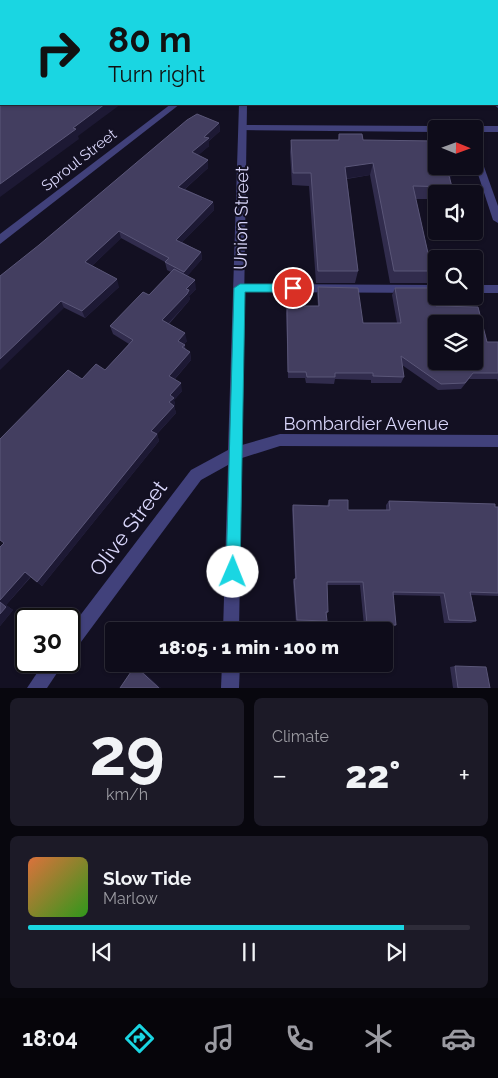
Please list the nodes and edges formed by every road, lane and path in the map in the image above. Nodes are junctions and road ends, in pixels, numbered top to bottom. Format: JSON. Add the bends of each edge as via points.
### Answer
{"nodes":[{"id":1,"x":175,"y":105,"type":"edge"},
{"id":2,"x":243,"y":105,"type":"edge"},
{"id":3,"x":243,"y":128,"type":"junction"},
{"id":4,"x":428,"y":129,"type":"edge"},
{"id":5,"x":498,"y":129,"type":"edge"},
{"id":6,"x":483,"y":130,"type":"edge"},
{"id":7,"x":483,"y":175,"type":"edge"},
{"id":8,"x":498,"y":220,"type":"edge"},
{"id":9,"x":0,"y":240,"type":"edge"},
{"id":10,"x":240,"y":288,"type":"junction"},
{"id":11,"x":428,"y":288,"type":"edge"},
{"id":12,"x":483,"y":289,"type":"edge"},
{"id":13,"x":498,"y":289,"type":"edge"},
{"id":14,"x":498,"y":441,"type":"edge"},
{"id":15,"x":236,"y":454,"type":"junction"},
{"id":16,"x":231,"y":622,"type":"edge"},
{"id":17,"x":80,"y":629,"type":"edge"},
{"id":18,"x":230,"y":672,"type":"edge"},
{"id":19,"x":47,"y":673,"type":"edge"},
{"id":20,"x":36,"y":688,"type":"edge"},
{"id":21,"x":230,"y":688,"type":"edge"}],
"edges":[{"from":1,"to":9,"type":"street","name":"Sproul Street"},
{"from":2,"to":3,"type":"street","name":"Union Street"},
{"from":3,"to":4,"type":"lane"},
{"from":3,"to":10,"type":"street","name":"Union Street"},
{"from":5,"to":6,"type":"lane"},
{"from":7,"to":8,"type":"lane"},
{"from":10,"to":11,"type":"lane"},
{"from":10,"to":15,"type":"street","name":"Union Street"},
{"from":12,"to":13,"type":"lane"},
{"from":14,"to":15,"type":"street","name":"Bombardier Avenue","via":[[280,440]]},
{"from":15,"to":16,"type":"street","name":"Union Street"},
{"from":15,"to":17,"type":"street","name":"Olive Street","via":[[196,475]]},
{"from":18,"to":21,"type":"street"},
{"from":19,"to":20,"type":"street"}]}
